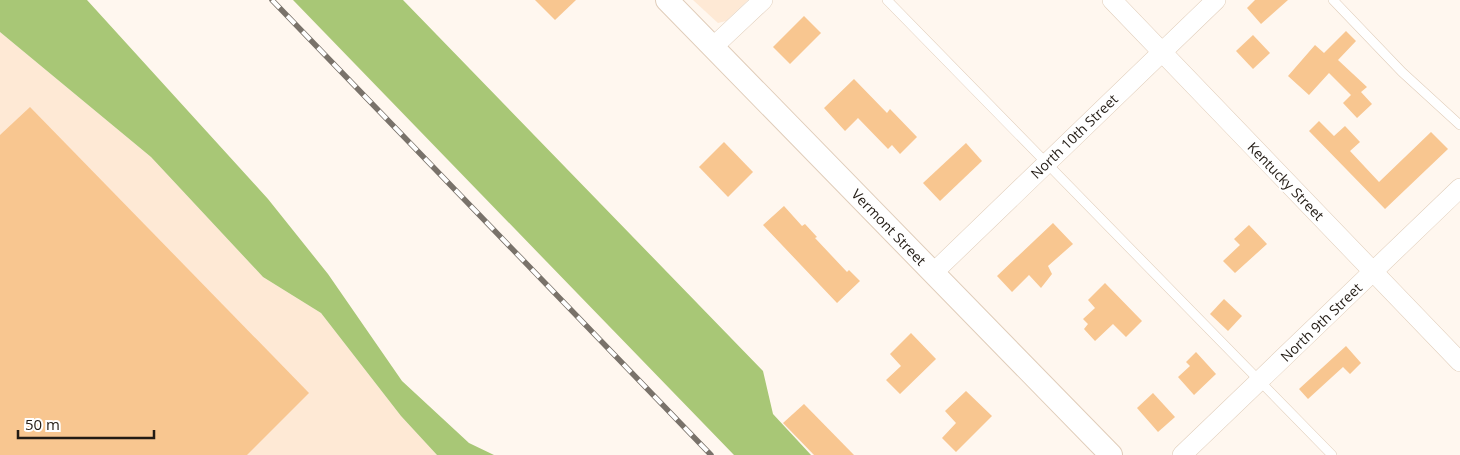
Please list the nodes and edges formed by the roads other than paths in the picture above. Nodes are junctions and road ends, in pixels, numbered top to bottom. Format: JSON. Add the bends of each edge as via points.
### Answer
{"nodes":[{"id":1,"x":667,"y":0,"type":"edge"},
{"id":2,"x":763,"y":0,"type":"edge"},
{"id":3,"x":887,"y":0,"type":"edge"},
{"id":4,"x":1112,"y":0,"type":"edge"},
{"id":5,"x":1216,"y":0,"type":"edge"},
{"id":6,"x":1333,"y":0,"type":"edge"},
{"id":7,"x":713,"y":47,"type":"junction"},
{"id":8,"x":1162,"y":52,"type":"junction"},
{"id":9,"x":1460,"y":125,"type":"edge"},
{"id":10,"x":1047,"y":163,"type":"junction"},
{"id":11,"x":1460,"y":188,"type":"edge"},
{"id":12,"x":1374,"y":272,"type":"junction"},
{"id":13,"x":933,"y":273,"type":"junction"},
{"id":14,"x":1460,"y":362,"type":"edge"},
{"id":15,"x":1260,"y":380,"type":"junction"},
{"id":16,"x":1111,"y":455,"type":"edge"},
{"id":17,"x":1182,"y":455,"type":"edge"},
{"id":18,"x":1332,"y":455,"type":"edge"}],
"edges":[{"from":1,"to":7,"type":"street","name":"Vermont Street"},
{"from":2,"to":7,"type":"street"},
{"from":3,"to":10,"type":"lane"},
{"from":4,"to":8,"type":"street","name":"Kentucky Street"},
{"from":5,"to":8,"type":"street","name":"North 10th Street"},
{"from":6,"to":9,"type":"lane","via":[[1402,72]]},
{"from":7,"to":13,"type":"street","name":"Vermont Street"},
{"from":8,"to":10,"type":"street","name":"North 10th Street"},
{"from":8,"to":12,"type":"street","name":"Kentucky Street"},
{"from":10,"to":13,"type":"street","name":"North 10th Street"},
{"from":10,"to":15,"type":"lane"},
{"from":11,"to":12,"type":"street","name":"North 9th Street"},
{"from":12,"to":14,"type":"street","name":"Kentucky Street"},
{"from":12,"to":15,"type":"street","name":"North 9th Street"},
{"from":13,"to":16,"type":"street","name":"Vermont Street"},
{"from":15,"to":17,"type":"street","name":"North 9th Street"},
{"from":15,"to":18,"type":"lane"}]}
